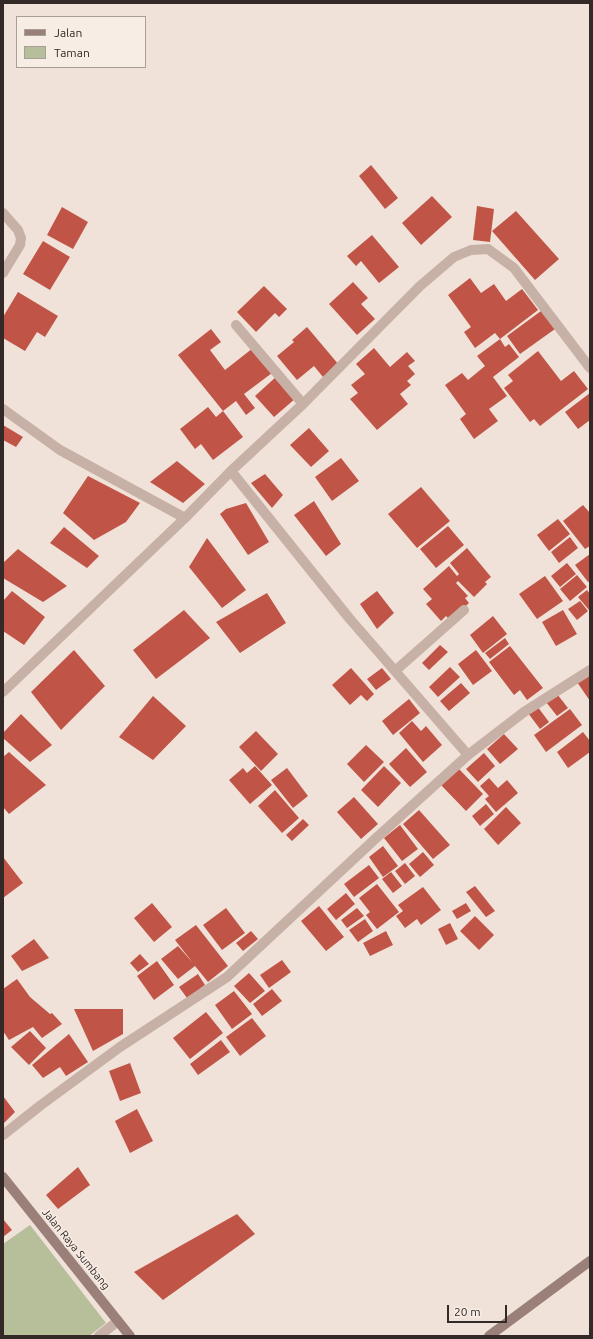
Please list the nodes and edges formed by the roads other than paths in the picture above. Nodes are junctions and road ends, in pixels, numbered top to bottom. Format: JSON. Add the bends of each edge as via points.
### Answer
{"nodes":[{"id":1,"x":3,"y":213,"type":"edge"},
{"id":2,"x":3,"y":273,"type":"edge"},
{"id":3,"x":236,"y":325,"type":"dead end"},
{"id":4,"x":590,"y":368,"type":"edge"},
{"id":5,"x":303,"y":404,"type":"junction"},
{"id":6,"x":3,"y":409,"type":"edge"},
{"id":7,"x":231,"y":472,"type":"junction"},
{"id":8,"x":185,"y":518,"type":"junction"},
{"id":9,"x":464,"y":610,"type":"dead end"},
{"id":10,"x":590,"y":670,"type":"edge"},
{"id":11,"x":395,"y":671,"type":"junction"},
{"id":12,"x":3,"y":692,"type":"edge"},
{"id":13,"x":468,"y":755,"type":"junction"},
{"id":14,"x":3,"y":1135,"type":"edge"},
{"id":15,"x":3,"y":1177,"type":"edge"},
{"id":16,"x":590,"y":1261,"type":"edge"},
{"id":17,"x":118,"y":1321,"type":"junction"},
{"id":18,"x":99,"y":1336,"type":"edge"},
{"id":19,"x":130,"y":1336,"type":"edge"},
{"id":20,"x":489,"y":1336,"type":"edge"}],
"edges":[{"from":1,"to":2,"type":"street","via":[[18,230],[21,238],[20,245]]},
{"from":3,"to":5,"type":"street"},
{"from":4,"to":5,"type":"street","via":[[514,268],[488,249],[471,250],[454,258],[420,286]]},
{"from":5,"to":7,"type":"street"},
{"from":6,"to":8,"type":"street","via":[[60,450]]},
{"from":7,"to":8,"type":"street"},
{"from":7,"to":11,"type":"street"},
{"from":8,"to":12,"type":"street"},
{"from":9,"to":11,"type":"street"},
{"from":10,"to":13,"type":"street","via":[[524,712]]},
{"from":11,"to":13,"type":"street"},
{"from":13,"to":14,"type":"street","via":[[227,977],[120,1046]]},
{"from":15,"to":17,"type":"street","name":"Jalan Raya Sumbang"},
{"from":16,"to":20,"type":"street"},
{"from":17,"to":18,"type":"street"},
{"from":17,"to":19,"type":"street","name":"Jalan Raya Sumbang"}]}
